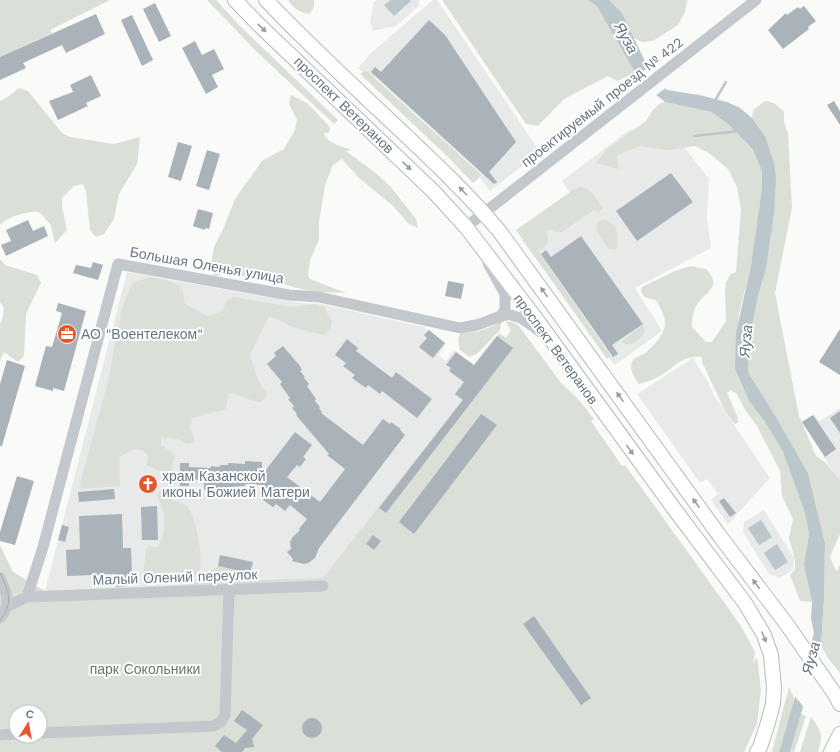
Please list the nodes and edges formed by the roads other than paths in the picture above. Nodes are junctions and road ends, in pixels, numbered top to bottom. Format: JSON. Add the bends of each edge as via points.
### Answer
{"nodes":[{"id":1,"x":235,"y":0,"type":"edge"},
{"id":2,"x":266,"y":0,"type":"edge"},
{"id":3,"x":756,"y":0,"type":"edge"},
{"id":4,"x":484,"y":213,"type":"junction"},
{"id":5,"x":468,"y":230,"type":"junction"},
{"id":6,"x":499,"y":318,"type":"junction"},
{"id":7,"x":549,"y":339,"type":"junction"},
{"id":8,"x":0,"y":578,"type":"edge"},
{"id":9,"x":324,"y":586,"type":"dead end"},
{"id":10,"x":230,"y":590,"type":"junction"},
{"id":11,"x":27,"y":597,"type":"junction"},
{"id":12,"x":6,"y":607,"type":"junction"},
{"id":13,"x":0,"y":618,"type":"edge"},
{"id":14,"x":840,"y":704,"type":"edge"},
{"id":15,"x":48,"y":733,"type":"edge"},
{"id":16,"x":840,"y":734,"type":"edge"},
{"id":17,"x":757,"y":752,"type":"edge"},
{"id":18,"x":831,"y":752,"type":"edge"}],
"edges":[{"from":1,"to":5,"type":"main road","name":"проспект Ветеранов","one_way":true,"via":[[434,192]]},
{"from":4,"to":2,"type":"main road","name":"проспект Ветеранов","one_way":true},
{"from":3,"to":4,"type":"street","name":"проектируемый проезд № 422"},
{"from":4,"to":5,"type":"street","name":"проектируемый проезд № 422"},
{"from":14,"to":4,"type":"main road","name":"проспект Ветеранов","one_way":true,"via":[[788,626]]},
{"from":5,"to":6,"type":"street","via":[[505,294],[505,310]]},
{"from":5,"to":7,"type":"main road","name":"проспект Ветеранов"},
{"from":6,"to":7,"type":"street","via":[[504,315],[520,318]]},
{"from":6,"to":11,"type":"street","name":"Большая Оленья улица","via":[[460,328],[319,298],[289,295],[118,264],[43,547]]},
{"from":7,"to":17,"type":"main road","name":"проспект Ветеранов","one_way":true,"via":[[745,603],[764,635],[771,656],[773,704]]},
{"from":8,"to":12,"type":"street","via":[[7,596]]},
{"from":9,"to":10,"type":"street","name":"Малый Олений переулок"},
{"from":10,"to":11,"type":"street","name":"Малый Олений переулок"},
{"from":10,"to":15,"type":"street","via":[[225,714],[221,722],[214,726]]},
{"from":11,"to":12,"type":"street"},
{"from":12,"to":13,"type":"street"},
{"from":16,"to":18,"type":"main road"}]}
